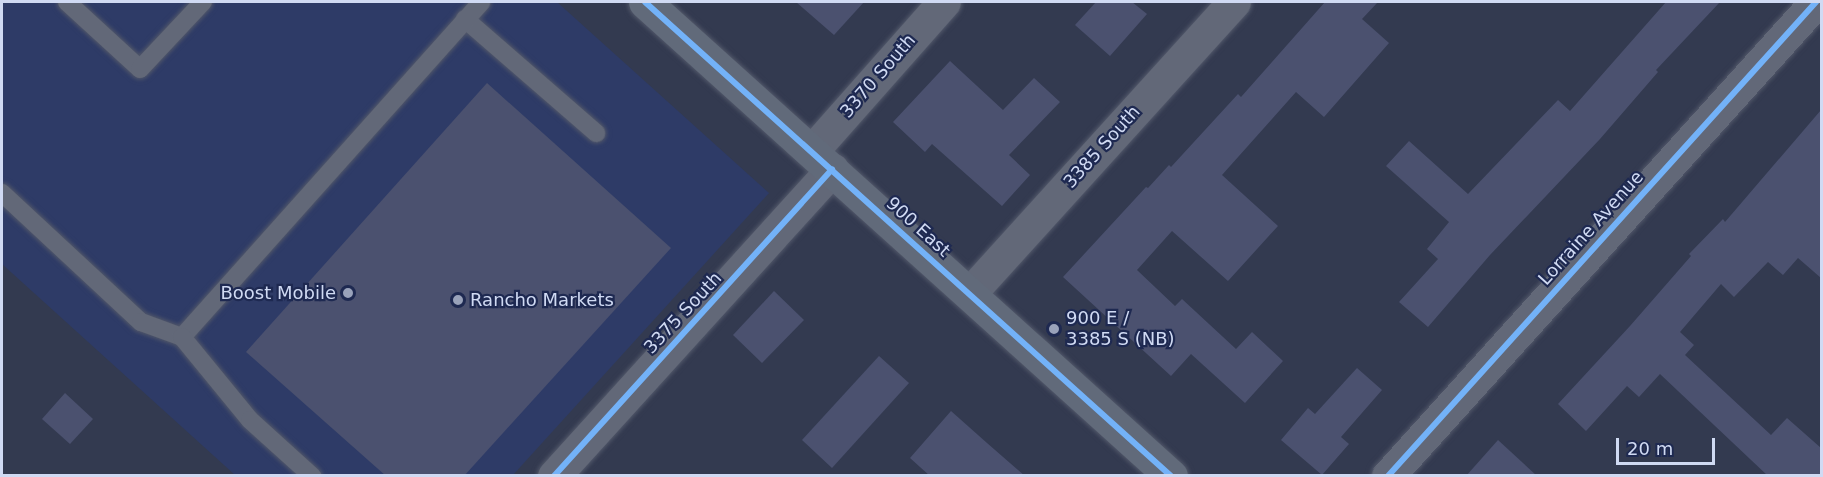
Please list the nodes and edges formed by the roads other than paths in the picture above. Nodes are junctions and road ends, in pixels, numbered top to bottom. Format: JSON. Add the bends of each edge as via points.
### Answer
{"nodes":[{"id":1,"x":68,"y":2,"type":"edge"},
{"id":2,"x":203,"y":2,"type":"edge"},
{"id":3,"x":478,"y":2,"type":"edge"},
{"id":4,"x":645,"y":2,"type":"edge"},
{"id":5,"x":944,"y":2,"type":"edge"},
{"id":6,"x":1234,"y":2,"type":"edge"},
{"id":7,"x":1816,"y":2,"type":"edge"},
{"id":8,"x":465,"y":19,"type":"junction"},
{"id":9,"x":596,"y":133,"type":"dead end"},
{"id":10,"x":822,"y":160,"type":"junction"},
{"id":11,"x":2,"y":193,"type":"edge"},
{"id":12,"x":970,"y":293,"type":"junction"},
{"id":13,"x":182,"y":337,"type":"junction"},
{"id":14,"x":312,"y":476,"type":"edge"},
{"id":15,"x":554,"y":476,"type":"edge"},
{"id":16,"x":1170,"y":476,"type":"edge"},
{"id":17,"x":1388,"y":476,"type":"edge"}],
"edges":[{"from":1,"to":2,"type":"lane","via":[[140,69]]},
{"from":3,"to":8,"type":"lane"},
{"from":4,"to":10,"type":"main road","name":"900 East"},
{"from":5,"to":10,"type":"street","name":"3370 South"},
{"from":6,"to":12,"type":"street","name":"3385 South"},
{"from":7,"to":17,"type":"street","name":"Lorraine Avenue"},
{"from":8,"to":9,"type":"lane"},
{"from":8,"to":13,"type":"lane"},
{"from":10,"to":12,"type":"main road","name":"900 East"},
{"from":10,"to":15,"type":"street","name":"3375 South"},
{"from":11,"to":13,"type":"lane","via":[[141,322]]},
{"from":12,"to":16,"type":"main road","name":"900 East"},
{"from":13,"to":14,"type":"lane","via":[[249,420]]}]}
